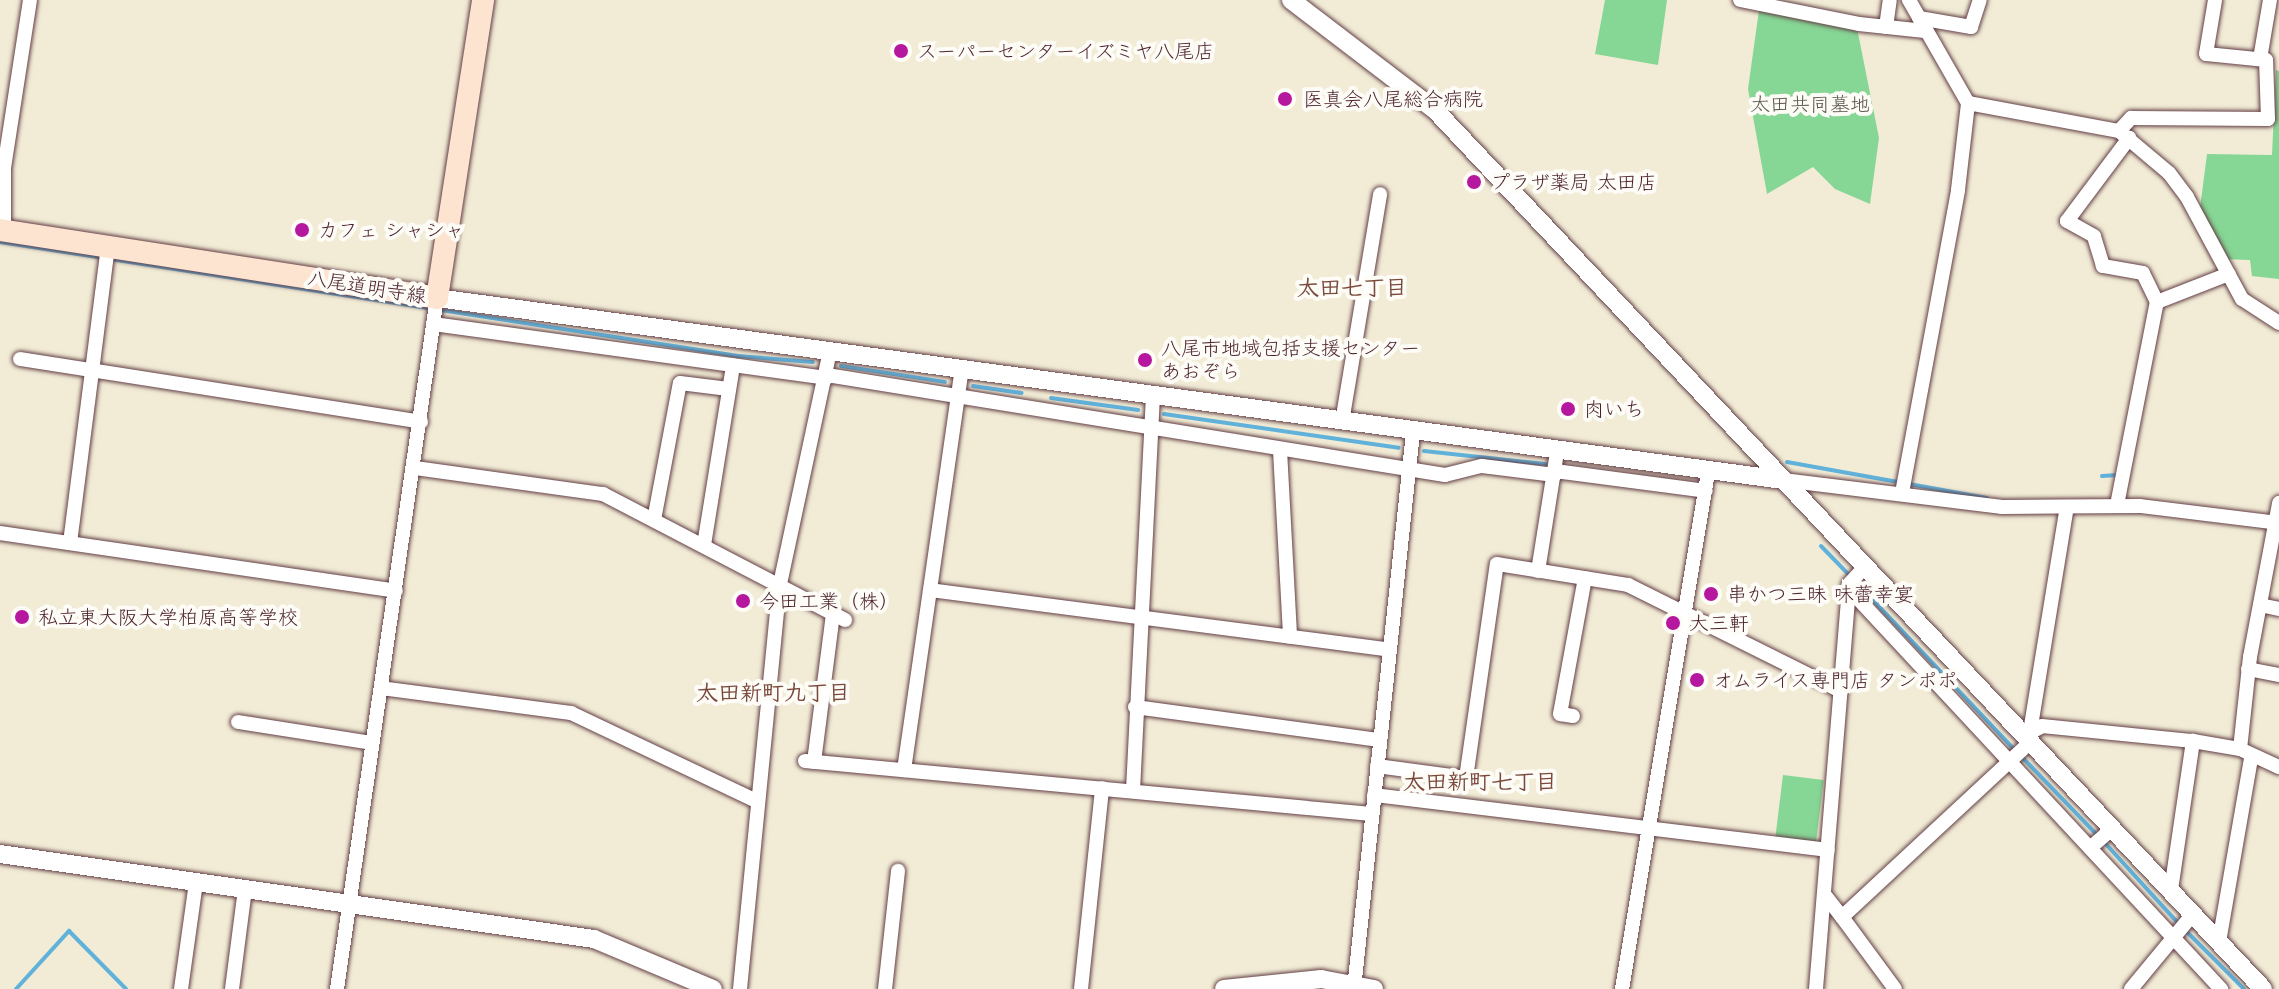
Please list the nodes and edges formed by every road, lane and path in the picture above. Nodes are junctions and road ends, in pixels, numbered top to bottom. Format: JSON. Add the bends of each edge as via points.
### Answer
{"nodes":[{"id":1,"x":30,"y":0,"type":"edge"},
{"id":2,"x":483,"y":0,"type":"edge"},
{"id":3,"x":1291,"y":0,"type":"edge"},
{"id":4,"x":1740,"y":0,"type":"edge"},
{"id":5,"x":1890,"y":0,"type":"edge"},
{"id":6,"x":1909,"y":0,"type":"edge"},
{"id":7,"x":1980,"y":0,"type":"edge"},
{"id":8,"x":2215,"y":0,"type":"edge"},
{"id":9,"x":2270,"y":0,"type":"edge"},
{"id":10,"x":1922,"y":24,"type":"junction"},
{"id":11,"x":1886,"y":27,"type":"junction"},
{"id":12,"x":2260,"y":59,"type":"junction"},
{"id":13,"x":1968,"y":103,"type":"junction"},
{"id":14,"x":2124,"y":135,"type":"junction"},
{"id":15,"x":1380,"y":194,"type":"dead end"},
{"id":16,"x":2,"y":231,"type":"edge"},
{"id":17,"x":107,"y":256,"type":"junction"},
{"id":18,"x":2229,"y":274,"type":"junction"},
{"id":19,"x":437,"y":298,"type":"junction"},
{"id":20,"x":2157,"y":302,"type":"junction"},
{"id":21,"x":2279,"y":323,"type":"edge"},
{"id":22,"x":433,"y":324,"type":"junction"},
{"id":23,"x":830,"y":350,"type":"junction"},
{"id":24,"x":20,"y":359,"type":"dead end"},
{"id":25,"x":733,"y":365,"type":"junction"},
{"id":26,"x":94,"y":369,"type":"junction"},
{"id":27,"x":962,"y":369,"type":"junction"},
{"id":28,"x":826,"y":377,"type":"junction"},
{"id":29,"x":729,"y":389,"type":"junction"},
{"id":30,"x":958,"y":397,"type":"junction"},
{"id":31,"x":1153,"y":397,"type":"junction"},
{"id":32,"x":421,"y":422,"type":"junction"},
{"id":33,"x":1342,"y":422,"type":"junction"},
{"id":34,"x":1150,"y":429,"type":"junction"},
{"id":35,"x":1413,"y":432,"type":"junction"},
{"id":36,"x":1280,"y":450,"type":"junction"},
{"id":37,"x":1555,"y":466,"type":"junction"},
{"id":38,"x":415,"y":468,"type":"junction"},
{"id":39,"x":1409,"y":470,"type":"junction"},
{"id":40,"x":1783,"y":480,"type":"junction"},
{"id":41,"x":1707,"y":482,"type":"junction"},
{"id":42,"x":1903,"y":485,"type":"junction"},
{"id":43,"x":2279,"y":503,"type":"edge"},
{"id":44,"x":2117,"y":505,"type":"junction"},
{"id":45,"x":2067,"y":507,"type":"junction"},
{"id":46,"x":654,"y":520,"type":"junction"},
{"id":47,"x":2277,"y":523,"type":"edge"},
{"id":48,"x":0,"y":533,"type":"edge"},
{"id":49,"x":70,"y":543,"type":"junction"},
{"id":50,"x":704,"y":545,"type":"junction"},
{"id":51,"x":1538,"y":571,"type":"junction"},
{"id":52,"x":1585,"y":578,"type":"junction"},
{"id":53,"x":1855,"y":578,"type":"junction"},
{"id":54,"x":780,"y":584,"type":"junction"},
{"id":55,"x":930,"y":590,"type":"junction"},
{"id":56,"x":396,"y":591,"type":"junction"},
{"id":57,"x":2260,"y":605,"type":"junction"},
{"id":58,"x":2279,"y":609,"type":"edge"},
{"id":59,"x":1687,"y":613,"type":"junction"},
{"id":60,"x":1141,"y":617,"type":"junction"},
{"id":61,"x":1290,"y":637,"type":"junction"},
{"id":62,"x":1389,"y":650,"type":"junction"},
{"id":63,"x":2248,"y":669,"type":"junction"},
{"id":64,"x":1946,"y":670,"type":"junction"},
{"id":65,"x":2279,"y":675,"type":"edge"},
{"id":66,"x":381,"y":688,"type":"junction"},
{"id":67,"x":1841,"y":691,"type":"junction"},
{"id":68,"x":1135,"y":707,"type":"junction"},
{"id":69,"x":1573,"y":716,"type":"dead end"},
{"id":70,"x":238,"y":722,"type":"dead end"},
{"id":71,"x":1380,"y":740,"type":"junction"},
{"id":72,"x":2027,"y":740,"type":"junction"},
{"id":73,"x":2193,"y":741,"type":"junction"},
{"id":74,"x":372,"y":743,"type":"junction"},
{"id":75,"x":2246,"y":753,"type":"junction"},
{"id":76,"x":2010,"y":762,"type":"junction"},
{"id":77,"x":1377,"y":766,"type":"junction"},
{"id":78,"x":2279,"y":767,"type":"edge"},
{"id":79,"x":904,"y":770,"type":"junction"},
{"id":80,"x":2054,"y":775,"type":"junction"},
{"id":81,"x":1102,"y":788,"type":"junction"},
{"id":82,"x":1133,"y":790,"type":"junction"},
{"id":83,"x":2037,"y":791,"type":"junction"},
{"id":84,"x":1374,"y":795,"type":"junction"},
{"id":85,"x":2073,"y":795,"type":"junction"},
{"id":86,"x":756,"y":801,"type":"junction"},
{"id":87,"x":2056,"y":810,"type":"junction"},
{"id":88,"x":1372,"y":814,"type":"junction"},
{"id":89,"x":2092,"y":815,"type":"junction"},
{"id":90,"x":1648,"y":831,"type":"junction"},
{"id":91,"x":2074,"y":831,"type":"junction"},
{"id":92,"x":2114,"y":838,"type":"junction"},
{"id":93,"x":2090,"y":848,"type":"junction"},
{"id":94,"x":1828,"y":850,"type":"junction"},
{"id":95,"x":0,"y":854,"type":"edge"},
{"id":96,"x":2102,"y":860,"type":"junction"},
{"id":97,"x":898,"y":871,"type":"dead end"},
{"id":98,"x":196,"y":882,"type":"junction"},
{"id":99,"x":245,"y":889,"type":"junction"},
{"id":100,"x":2171,"y":890,"type":"junction"},
{"id":101,"x":1824,"y":894,"type":"junction"},
{"id":102,"x":351,"y":904,"type":"junction"},
{"id":103,"x":1842,"y":917,"type":"junction"},
{"id":104,"x":2188,"y":918,"type":"junction"},
{"id":105,"x":2169,"y":936,"type":"junction"},
{"id":106,"x":2219,"y":942,"type":"junction"},
{"id":107,"x":1354,"y":986,"type":"edge"},
{"id":108,"x":2259,"y":988,"type":"edge"},
{"id":109,"x":181,"y":989,"type":"edge"},
{"id":110,"x":232,"y":989,"type":"edge"},
{"id":111,"x":337,"y":989,"type":"edge"},
{"id":112,"x":713,"y":989,"type":"edge"},
{"id":113,"x":740,"y":989,"type":"edge"},
{"id":114,"x":885,"y":989,"type":"edge"},
{"id":115,"x":1081,"y":989,"type":"edge"},
{"id":116,"x":1225,"y":989,"type":"edge"},
{"id":117,"x":1374,"y":989,"type":"edge"},
{"id":118,"x":1622,"y":989,"type":"edge"},
{"id":119,"x":1816,"y":989,"type":"edge"},
{"id":120,"x":1895,"y":989,"type":"edge"},
{"id":121,"x":2131,"y":989,"type":"edge"},
{"id":122,"x":2221,"y":989,"type":"edge"}],
"edges":[{"from":1,"to":16,"type":"street","via":[[4,168]]},
{"from":2,"to":19,"type":"main road","name":"八尾道明寺線"},
{"from":3,"to":40,"type":"street","via":[[1436,111]]},
{"from":4,"to":11,"type":"street"},
{"from":5,"to":11,"type":"street"},
{"from":6,"to":10,"type":"street"},
{"from":7,"to":10,"type":"street","via":[[1971,27]]},
{"from":8,"to":12,"type":"street","via":[[2206,54]]},
{"from":9,"to":12,"type":"street"},
{"from":10,"to":11,"type":"street"},
{"from":10,"to":13,"type":"street"},
{"from":12,"to":14,"type":"street","via":[[2266,60],[2268,119],[2131,118]]},
{"from":13,"to":14,"type":"street"},
{"from":13,"to":42,"type":"street","via":[[1958,190]]},
{"from":14,"to":18,"type":"street","via":[[2169,173]]},
{"from":14,"to":20,"type":"street","via":[[2067,221],[2094,236],[2103,266],[2143,273]]},
{"from":15,"to":33,"type":"street"},
{"from":16,"to":17,"type":"main road","name":"八尾道明寺線"},
{"from":17,"to":19,"type":"main road","name":"八尾道明寺線"},
{"from":17,"to":26,"type":"street"},
{"from":18,"to":20,"type":"street"},
{"from":18,"to":21,"type":"street","via":[[2253,310]]},
{"from":19,"to":22,"type":"street"},
{"from":19,"to":23,"type":"street"},
{"from":20,"to":44,"type":"street"},
{"from":22,"to":25,"type":"street"},
{"from":22,"to":32,"type":"street"},
{"from":23,"to":27,"type":"street"},
{"from":23,"to":28,"type":"street"},
{"from":24,"to":26,"type":"street"},
{"from":25,"to":28,"type":"street"},
{"from":25,"to":29,"type":"street"},
{"from":26,"to":32,"type":"street"},
{"from":26,"to":49,"type":"street"},
{"from":27,"to":30,"type":"street"},
{"from":27,"to":31,"type":"street"},
{"from":28,"to":30,"type":"street"},
{"from":28,"to":54,"type":"street"},
{"from":29,"to":46,"type":"street","via":[[680,383]]},
{"from":29,"to":50,"type":"street"},
{"from":30,"to":34,"type":"street"},
{"from":30,"to":55,"type":"street"},
{"from":31,"to":33,"type":"street"},
{"from":31,"to":34,"type":"street"},
{"from":32,"to":38,"type":"street"},
{"from":33,"to":35,"type":"street"},
{"from":34,"to":36,"type":"street"},
{"from":34,"to":60,"type":"street"},
{"from":35,"to":37,"type":"street"},
{"from":35,"to":39,"type":"street"},
{"from":36,"to":39,"type":"street"},
{"from":36,"to":61,"type":"street"},
{"from":37,"to":39,"type":"street","via":[[1482,466],[1445,475]]},
{"from":37,"to":41,"type":"street"},
{"from":37,"to":51,"type":"street"},
{"from":38,"to":46,"type":"street","via":[[603,494]]},
{"from":38,"to":56,"type":"street"},
{"from":39,"to":62,"type":"street"},
{"from":40,"to":41,"type":"street"},
{"from":40,"to":42,"type":"street"},
{"from":40,"to":53,"type":"street"},
{"from":41,"to":59,"type":"street"},
{"from":42,"to":45,"type":"street","via":[[2002,507]]},
{"from":43,"to":47,"type":"street"},
{"from":44,"to":45,"type":"street"},
{"from":44,"to":47,"type":"street"},
{"from":45,"to":72,"type":"street"},
{"from":46,"to":50,"type":"street"},
{"from":47,"to":57,"type":"street"},
{"from":48,"to":49,"type":"street"},
{"from":49,"to":56,"type":"street"},
{"from":50,"to":54,"type":"street"},
{"from":51,"to":52,"type":"street"},
{"from":51,"to":77,"type":"street","via":[[1497,564],[1466,778]]},
{"from":52,"to":59,"type":"street","via":[[1628,585]]},
{"from":52,"to":69,"type":"street","via":[[1560,714]]},
{"from":53,"to":64,"type":"street"},
{"from":53,"to":64,"type":"street"},
{"from":53,"to":67,"type":"street"},
{"from":54,"to":79,"type":"street","via":[[839,616],[810,761]]},
{"from":54,"to":86,"type":"street"},
{"from":55,"to":60,"type":"street"},
{"from":55,"to":79,"type":"street"},
{"from":56,"to":66,"type":"street"},
{"from":57,"to":58,"type":"street"},
{"from":57,"to":63,"type":"street"},
{"from":59,"to":67,"type":"street"},
{"from":59,"to":90,"type":"street"},
{"from":60,"to":61,"type":"street"},
{"from":60,"to":68,"type":"street"},
{"from":61,"to":62,"type":"street"},
{"from":62,"to":71,"type":"street"},
{"from":63,"to":65,"type":"street"},
{"from":63,"to":75,"type":"street"},
{"from":64,"to":72,"type":"street"},
{"from":64,"to":76,"type":"street"},
{"from":66,"to":74,"type":"street"},
{"from":66,"to":86,"type":"street","via":[[571,713]]},
{"from":67,"to":94,"type":"street"},
{"from":68,"to":71,"type":"street"},
{"from":68,"to":82,"type":"street"},
{"from":70,"to":74,"type":"street"},
{"from":71,"to":77,"type":"street"},
{"from":72,"to":73,"type":"street","via":[[2042,726]]},
{"from":72,"to":76,"type":"street"},
{"from":72,"to":80,"type":"street"},
{"from":73,"to":75,"type":"street"},
{"from":73,"to":100,"type":"street"},
{"from":74,"to":102,"type":"street"},
{"from":75,"to":78,"type":"street"},
{"from":75,"to":106,"type":"street"},
{"from":76,"to":83,"type":"street"},
{"from":76,"to":103,"type":"street"},
{"from":77,"to":84,"type":"street"},
{"from":79,"to":81,"type":"street"},
{"from":80,"to":83,"type":"street"},
{"from":80,"to":85,"type":"street"},
{"from":81,"to":82,"type":"street"},
{"from":81,"to":115,"type":"street"},
{"from":82,"to":88,"type":"street"},
{"from":83,"to":87,"type":"street"},
{"from":84,"to":88,"type":"street"},
{"from":84,"to":90,"type":"street"},
{"from":85,"to":87,"type":"street"},
{"from":85,"to":89,"type":"street"},
{"from":86,"to":113,"type":"street"},
{"from":87,"to":91,"type":"street"},
{"from":88,"to":107,"type":"street"},
{"from":89,"to":91,"type":"street"},
{"from":89,"to":92,"type":"street"},
{"from":90,"to":94,"type":"street"},
{"from":90,"to":118,"type":"street"},
{"from":91,"to":93,"type":"street"},
{"from":92,"to":93,"type":"street"},
{"from":92,"to":96,"type":"street"},
{"from":92,"to":100,"type":"street"},
{"from":93,"to":96,"type":"street"},
{"from":94,"to":101,"type":"street"},
{"from":95,"to":98,"type":"street"},
{"from":96,"to":105,"type":"street"},
{"from":97,"to":114,"type":"street"},
{"from":98,"to":99,"type":"street"},
{"from":98,"to":109,"type":"street"},
{"from":99,"to":102,"type":"street"},
{"from":99,"to":110,"type":"street"},
{"from":100,"to":104,"type":"street"},
{"from":101,"to":103,"type":"street"},
{"from":101,"to":119,"type":"street"},
{"from":102,"to":111,"type":"street"},
{"from":102,"to":112,"type":"street","via":[[594,939]]},
{"from":103,"to":120,"type":"street"},
{"from":104,"to":105,"type":"street"},
{"from":104,"to":106,"type":"street"},
{"from":105,"to":121,"type":"street"},
{"from":105,"to":122,"type":"street"},
{"from":106,"to":108,"type":"street"},
{"from":107,"to":116,"type":"street","via":[[1321,979]]},
{"from":107,"to":117,"type":"street"}]}
